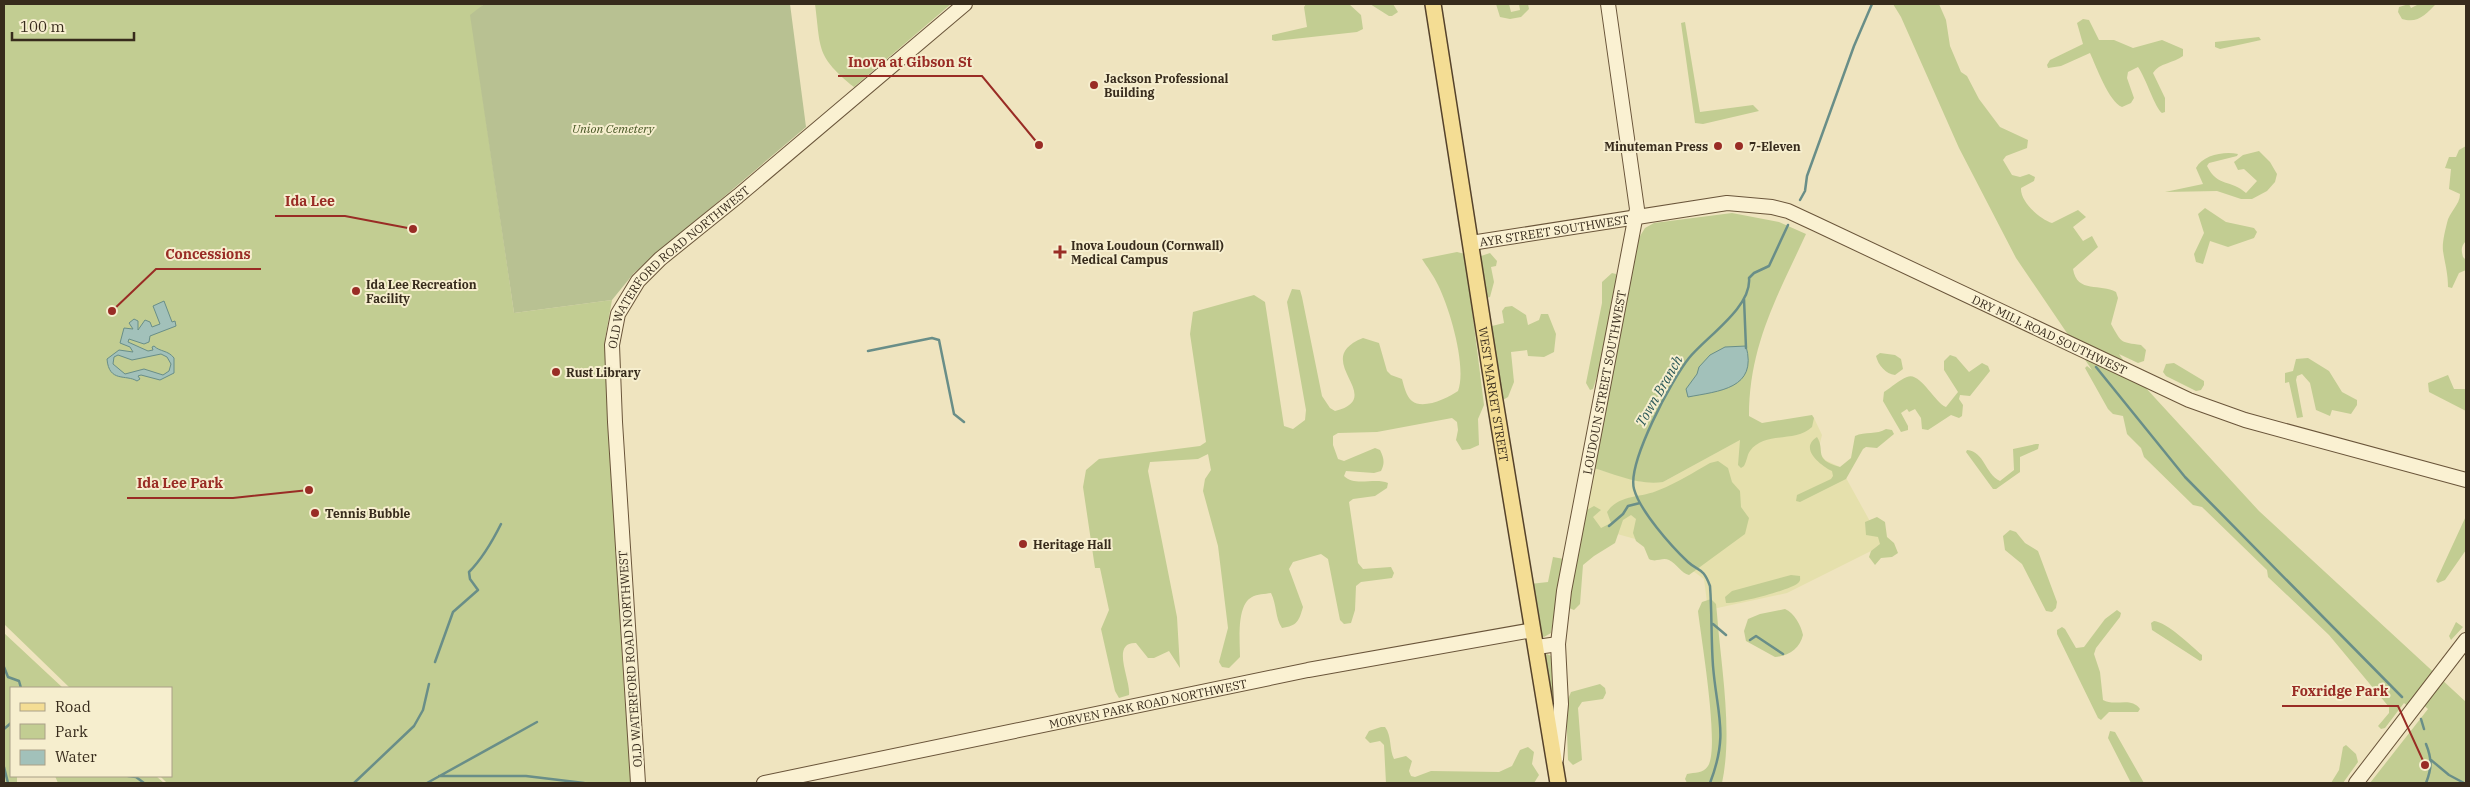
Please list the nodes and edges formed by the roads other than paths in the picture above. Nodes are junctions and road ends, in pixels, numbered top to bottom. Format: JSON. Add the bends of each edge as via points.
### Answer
{"nodes":[{"id":1,"x":965,"y":4,"type":"edge"},
{"id":2,"x":1433,"y":4,"type":"edge"},
{"id":3,"x":1608,"y":4,"type":"edge"},
{"id":4,"x":1637,"y":218,"type":"junction"},
{"id":5,"x":1471,"y":243,"type":"junction"},
{"id":6,"x":2466,"y":480,"type":"edge"},
{"id":7,"x":1534,"y":630,"type":"junction"},
{"id":8,"x":2466,"y":640,"type":"edge"},
{"id":9,"x":1558,"y":644,"type":"junction"},
{"id":10,"x":1537,"y":646,"type":"junction"},
{"id":11,"x":1556,"y":762,"type":"junction"},
{"id":12,"x":638,"y":783,"type":"edge"},
{"id":13,"x":764,"y":783,"type":"edge"},
{"id":14,"x":1558,"y":783,"type":"edge"},
{"id":15,"x":2356,"y":783,"type":"edge"}],
"edges":[{"from":1,"to":12,"type":"street","name":"OLD WATERFORD ROAD NORTHWEST","via":[[660,259],[638,281],[618,314],[612,345],[614,422]]},
{"from":2,"to":5,"type":"main road","name":"WEST MARKET STREET"},
{"from":3,"to":4,"type":"street","name":"LOUDOUN STREET SOUTHWEST","via":[[1635,183]]},
{"from":4,"to":5,"type":"street","name":"AYR STREET SOUTHWEST"},
{"from":4,"to":6,"type":"street","name":"DRY MILL ROAD SOUTHWEST","via":[[1727,203],[1755,204],[1788,211],[2189,400],[2245,420]]},
{"from":4,"to":9,"type":"street","name":"LOUDOUN STREET SOUTHWEST","via":[[1565,583]]},
{"from":5,"to":7,"type":"main road","name":"WEST MARKET STREET"},
{"from":7,"to":10,"type":"main road","name":"WEST MARKET STREET"},
{"from":7,"to":13,"type":"street","name":"MORVEN PARK ROAD NORTHWEST","via":[[1272,678]]},
{"from":8,"to":15,"type":"street"},
{"from":9,"to":10,"type":"street"},
{"from":9,"to":11,"type":"street","name":"LOUDOUN STREET SOUTHWEST","via":[[1561,711]]},
{"from":10,"to":11,"type":"main road","name":"WEST MARKET STREET"},
{"from":11,"to":14,"type":"main road","name":"WEST MARKET STREET"}]}
